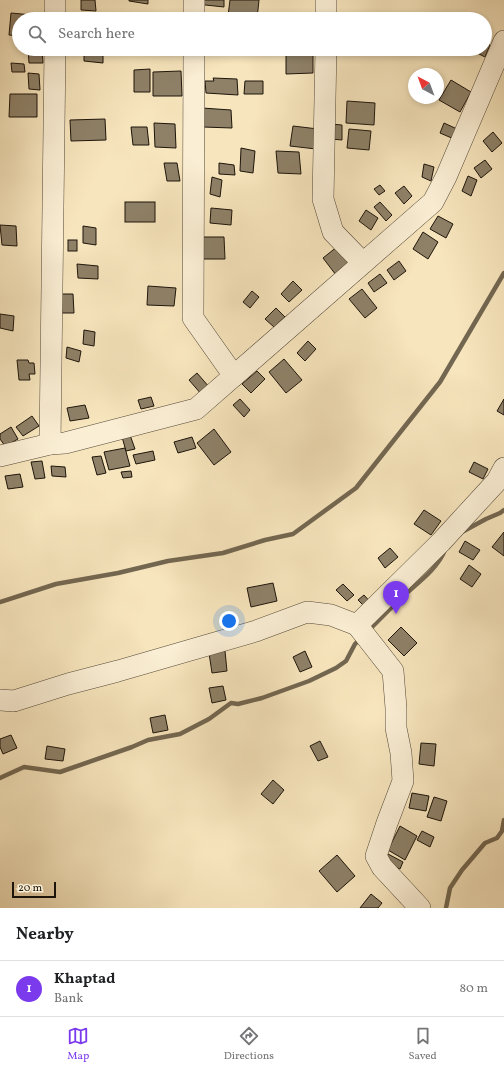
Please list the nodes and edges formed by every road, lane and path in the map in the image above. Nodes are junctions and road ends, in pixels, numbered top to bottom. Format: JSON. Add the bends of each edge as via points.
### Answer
{"nodes":[{"id":1,"x":55,"y":0,"type":"edge"},
{"id":2,"x":194,"y":0,"type":"edge"},
{"id":3,"x":326,"y":0,"type":"edge"},
{"id":4,"x":55,"y":12,"type":"edge"},
{"id":5,"x":194,"y":12,"type":"edge"},
{"id":6,"x":326,"y":12,"type":"edge"},
{"id":7,"x":504,"y":41,"type":"edge"},
{"id":8,"x":55,"y":56,"type":"edge"},
{"id":9,"x":194,"y":56,"type":"edge"},
{"id":10,"x":326,"y":56,"type":"edge"},
{"id":11,"x":363,"y":263,"type":"junction"},
{"id":12,"x":234,"y":376,"type":"junction"},
{"id":13,"x":50,"y":444,"type":"junction"},
{"id":14,"x":0,"y":456,"type":"edge"},
{"id":15,"x":504,"y":468,"type":"edge"},
{"id":16,"x":364,"y":634,"type":"junction"},
{"id":17,"x":0,"y":700,"type":"edge"},
{"id":18,"x":420,"y":908,"type":"edge"}],
"edges":[{"from":1,"to":4,"type":"street"},
{"from":2,"to":5,"type":"street"},
{"from":3,"to":6,"type":"street"},
{"from":7,"to":11,"type":"street","via":[[433,202]]},
{"from":8,"to":13,"type":"street"},
{"from":9,"to":12,"type":"street","via":[[193,318]]},
{"from":10,"to":11,"type":"street","via":[[324,199],[334,232]]},
{"from":11,"to":12,"type":"street"},
{"from":12,"to":13,"type":"street","via":[[196,409],[65,443]]},
{"from":13,"to":14,"type":"street"},
{"from":15,"to":16,"type":"street","via":[[497,481],[446,536]]},
{"from":16,"to":17,"type":"street","via":[[331,615],[307,612],[248,633],[14,701]]},
{"from":16,"to":18,"type":"street","via":[[393,671],[396,728],[403,781],[376,856],[382,867]]}]}
